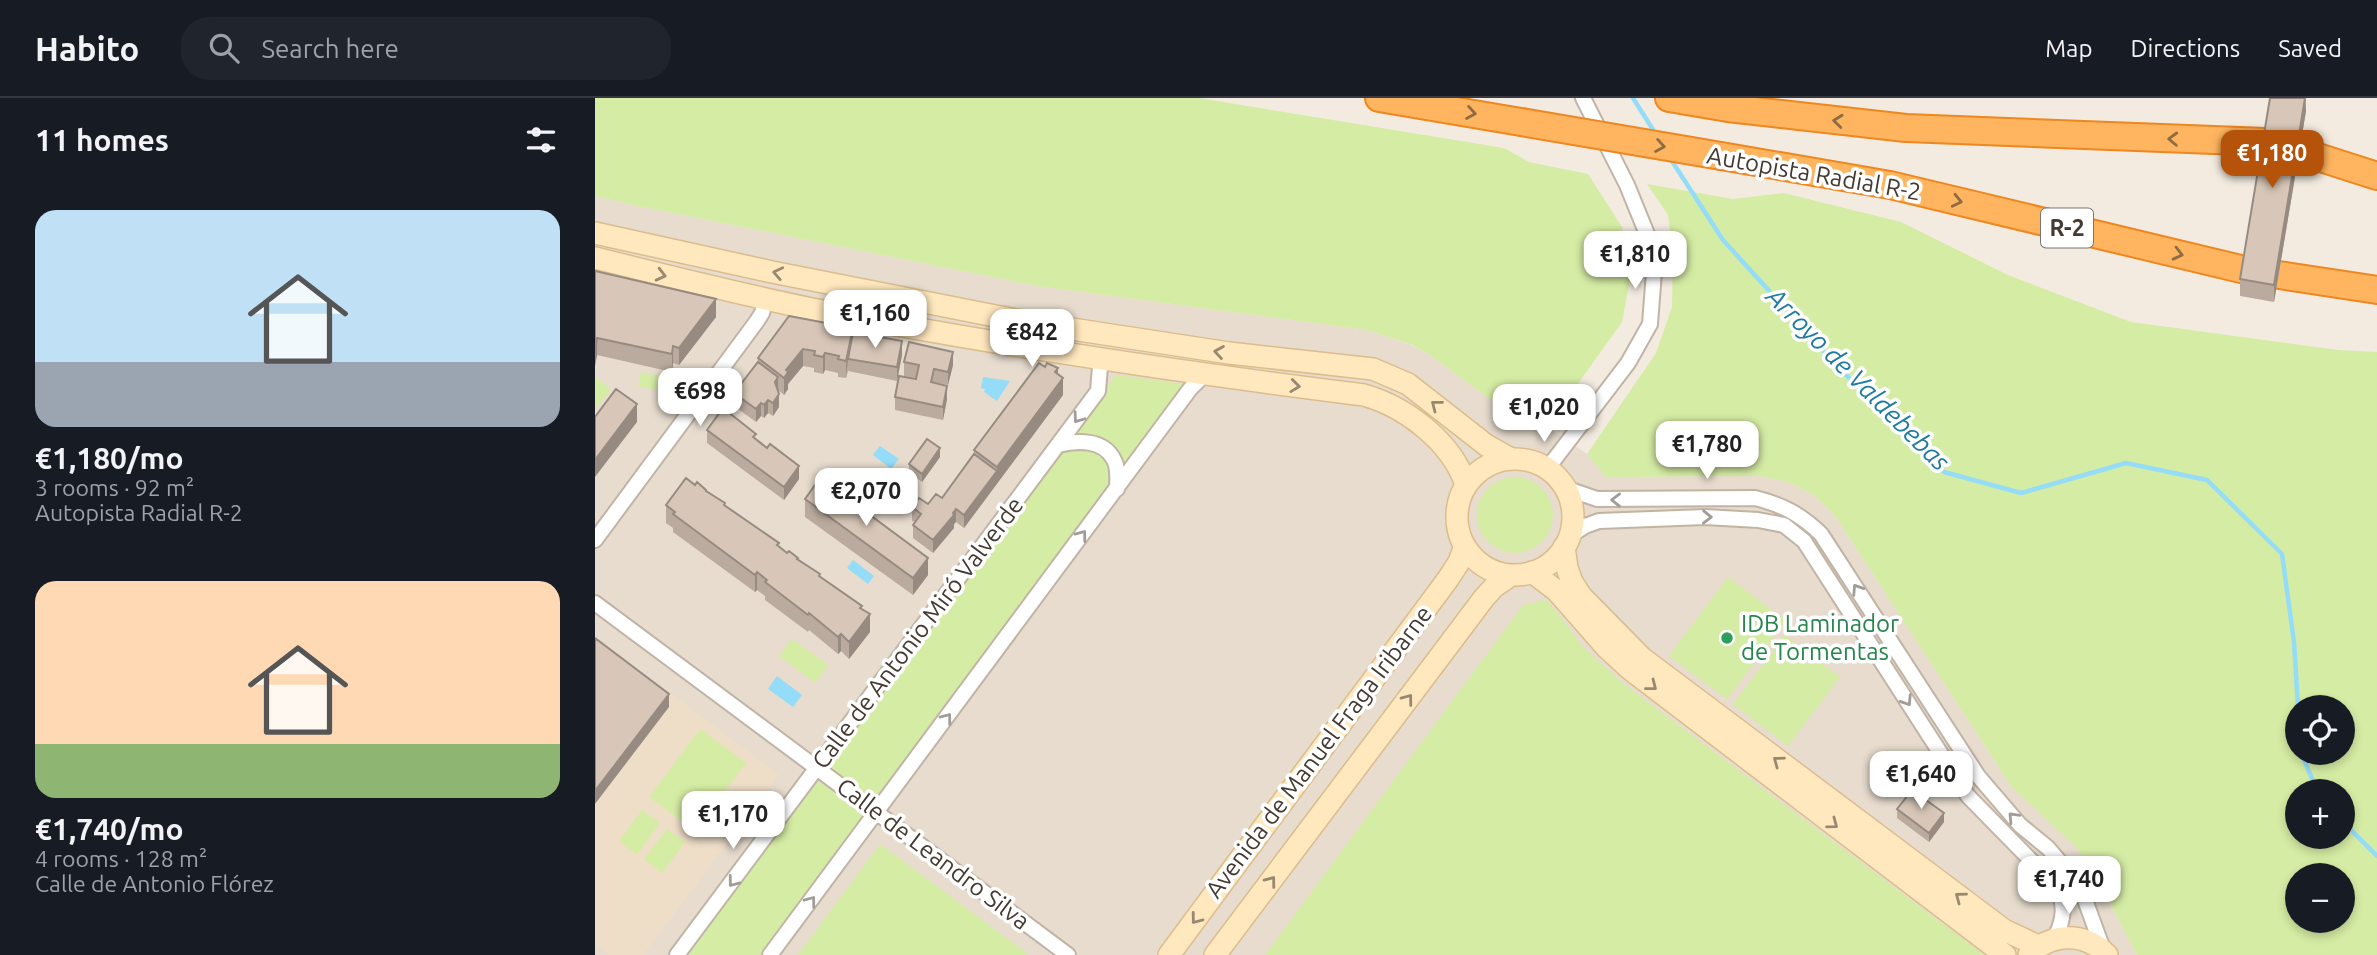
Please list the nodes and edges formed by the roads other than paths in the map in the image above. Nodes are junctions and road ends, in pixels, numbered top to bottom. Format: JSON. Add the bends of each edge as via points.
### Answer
{"nodes":[{"id":1,"x":1379,"y":98,"type":"edge"},
{"id":2,"x":1583,"y":98,"type":"edge"},
{"id":3,"x":1669,"y":98,"type":"edge"},
{"id":4,"x":2266,"y":142,"type":"edge"},
{"id":5,"x":2299,"y":151,"type":"edge"},
{"id":6,"x":2377,"y":176,"type":"edge"},
{"id":7,"x":595,"y":233,"type":"edge"},
{"id":8,"x":595,"y":258,"type":"edge"},
{"id":9,"x":2245,"y":270,"type":"edge"},
{"id":10,"x":2279,"y":275,"type":"edge"},
{"id":11,"x":2377,"y":290,"type":"edge"},
{"id":12,"x":766,"y":299,"type":"junction"},
{"id":13,"x":1096,"y":358,"type":"junction"},
{"id":14,"x":1204,"y":375,"type":"junction"},
{"id":15,"x":1058,"y":445,"type":"junction"},
{"id":16,"x":1511,"y":459,"type":"junction"},
{"id":17,"x":1547,"y":470,"type":"junction"},
{"id":18,"x":1466,"y":485,"type":"junction"},
{"id":19,"x":1565,"y":488,"type":"junction"},
{"id":20,"x":1117,"y":489,"type":"junction"},
{"id":21,"x":595,"y":540,"type":"edge"},
{"id":22,"x":1567,"y":542,"type":"junction"},
{"id":23,"x":1465,"y":546,"type":"junction"},
{"id":24,"x":1521,"y":573,"type":"junction"},
{"id":25,"x":595,"y":603,"type":"edge"},
{"id":26,"x":817,"y":768,"type":"junction"},
{"id":27,"x":876,"y":813,"type":"junction"},
{"id":28,"x":2041,"y":946,"type":"edge"},
{"id":29,"x":2105,"y":953,"type":"edge"},
{"id":30,"x":677,"y":955,"type":"edge"},
{"id":31,"x":770,"y":955,"type":"edge"},
{"id":32,"x":1068,"y":955,"type":"edge"},
{"id":33,"x":1169,"y":955,"type":"edge"},
{"id":34,"x":1215,"y":955,"type":"edge"},
{"id":35,"x":2005,"y":955,"type":"edge"}],
"edges":[{"from":1,"to":9,"type":"highway","name":"Autopista Radial R-2","number":"R-2","one_way":true,"bridge":true,"via":[[1890,185]]},
{"from":2,"to":17,"type":"street","via":[[1649,239],[1654,272],[1650,324],[1628,363]]},
{"from":4,"to":3,"type":"highway","name":"Autopista Radial R-2","one_way":true,"via":[[1906,128]]},
{"from":5,"to":6,"type":"highway"},
{"from":16,"to":7,"type":"street","one_way":true,"via":[[1408,384],[1373,369],[1229,353],[1027,322]]},
{"from":8,"to":12,"type":"street","one_way":true},
{"from":10,"to":11,"type":"highway"},
{"from":12,"to":13,"type":"street"},
{"from":12,"to":21,"type":"street","via":[[757,321]]},
{"from":13,"to":14,"type":"street"},
{"from":13,"to":15,"type":"street","name":"Calle de Antonio Miró Valverde","one_way":true,"via":[[1101,377],[1098,391]]},
{"from":14,"to":18,"type":"street","one_way":true,"via":[[1382,400],[1446,447]]},
{"from":14,"to":20,"type":"street"},
{"from":15,"to":20,"type":"street","via":[[1075,440],[1094,443],[1106,451],[1114,460]]},
{"from":15,"to":26,"type":"street","name":"Calle de Antonio Miró Valverde"},
{"from":16,"to":17,"type":"street","via":[[1523,459]]},
{"from":16,"to":18,"type":"street","via":[[1489,465]]},
{"from":17,"to":19,"type":"street"},
{"from":18,"to":23,"type":"street","via":[[1456,515]]},
{"from":19,"to":22,"type":"street","via":[[1572,520]]},
{"from":29,"to":19,"type":"street","one_way":true,"via":[[2072,876],[1986,785],[1821,534],[1804,517],[1755,498],[1607,500]]},
{"from":27,"to":20,"type":"street","one_way":true},
{"from":22,"to":24,"type":"street","via":[[1553,561]]},
{"from":28,"to":22,"type":"street","one_way":true,"via":[[2004,930],[1642,658],[1581,596],[1570,575]]},
{"from":22,"to":28,"type":"street","one_way":true,"via":[[1585,526],[1599,521],[1705,517],[1784,525],[1804,541],[1968,796],[2056,886],[2064,913]]},
{"from":23,"to":24,"type":"street","via":[[1476,561],[1492,570]]},
{"from":23,"to":33,"type":"street","name":"Avenida de Manuel Fraga Iribarne","one_way":true,"via":[[1448,579]]},
{"from":34,"to":24,"type":"street","name":"Avenida de Manuel Fraga Iribarne","one_way":true,"via":[[1484,598],[1495,586]]},
{"from":24,"to":35,"type":"street","one_way":true,"via":[[1557,591],[1631,670]]},
{"from":25,"to":26,"type":"street","name":"Calle de Leandro Silva"},
{"from":26,"to":27,"type":"street","name":"Calle de Leandro Silva"},
{"from":26,"to":30,"type":"street","name":"Calle de Antonio Miró Valverde","one_way":true},
{"from":31,"to":27,"type":"street","one_way":true},
{"from":27,"to":32,"type":"street","name":"Calle de Leandro Silva"},
{"from":28,"to":29,"type":"street","via":[[2081,939]]}]}
